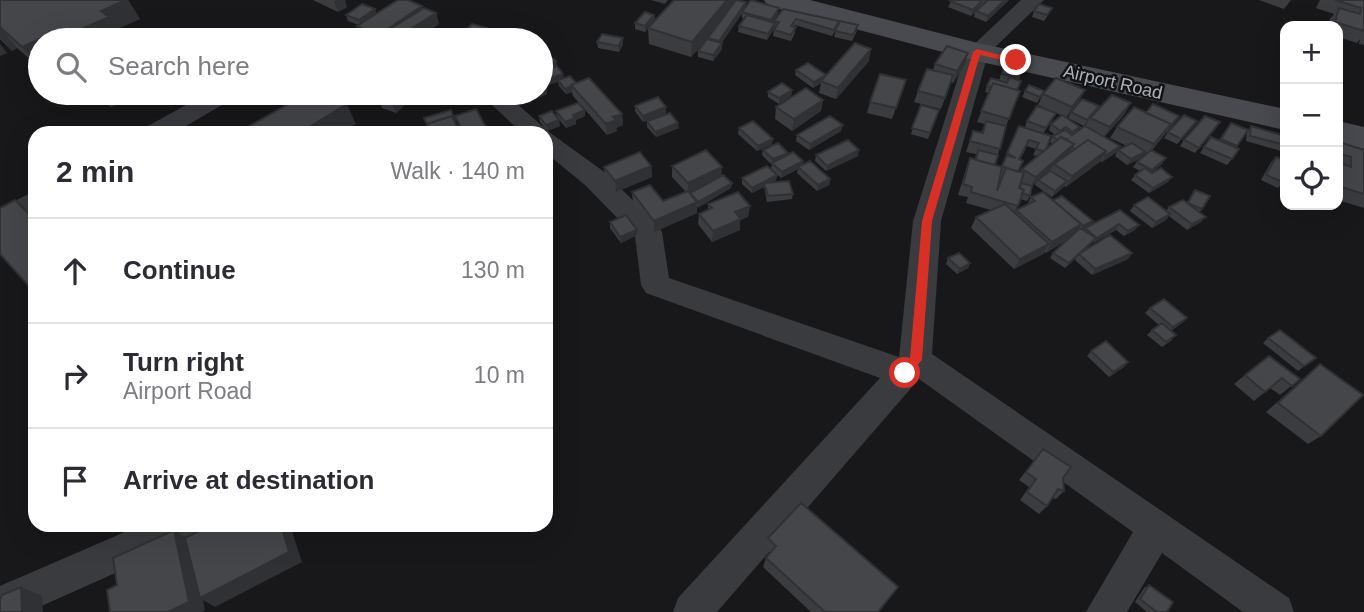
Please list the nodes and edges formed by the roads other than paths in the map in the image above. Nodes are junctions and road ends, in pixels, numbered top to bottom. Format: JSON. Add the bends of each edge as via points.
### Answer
{"nodes":[{"id":1,"x":778,"y":0,"type":"edge"},
{"id":2,"x":1033,"y":0,"type":"edge"},
{"id":3,"x":977,"y":52,"type":"junction"},
{"id":4,"x":205,"y":105,"type":"edge"},
{"id":5,"x":505,"y":105,"type":"edge"},
{"id":6,"x":1280,"y":119,"type":"edge"},
{"id":7,"x":167,"y":126,"type":"edge"},
{"id":8,"x":529,"y":126,"type":"edge"},
{"id":9,"x":1343,"y":133,"type":"edge"},
{"id":10,"x":1364,"y":138,"type":"edge"},
{"id":11,"x":553,"y":146,"type":"edge"},
{"id":12,"x":28,"y":205,"type":"edge"},
{"id":13,"x":0,"y":220,"type":"edge"},
{"id":14,"x":910,"y":366,"type":"junction"},
{"id":15,"x":1157,"y":527,"type":"junction"},
{"id":16,"x":167,"y":532,"type":"edge"},
{"id":17,"x":0,"y":605,"type":"edge"},
{"id":18,"x":692,"y":612,"type":"edge"},
{"id":19,"x":1105,"y":612,"type":"edge"},
{"id":20,"x":1275,"y":612,"type":"edge"}],
"edges":[{"from":1,"to":3,"type":"main road","name":"Airport Road"},
{"from":2,"to":3,"type":"street"},
{"from":3,"to":6,"type":"main road","name":"Airport Road"},
{"from":3,"to":14,"type":"street","via":[[927,221]]},
{"from":4,"to":7,"type":"street"},
{"from":5,"to":8,"type":"street"},
{"from":9,"to":10,"type":"main road"},
{"from":11,"to":14,"type":"street","via":[[594,178],[648,232],[656,285],[810,342]]},
{"from":12,"to":13,"type":"street"},
{"from":14,"to":15,"type":"street"},
{"from":14,"to":18,"type":"street"},
{"from":15,"to":19,"type":"street"},
{"from":15,"to":20,"type":"street"},
{"from":16,"to":17,"type":"street"}]}
